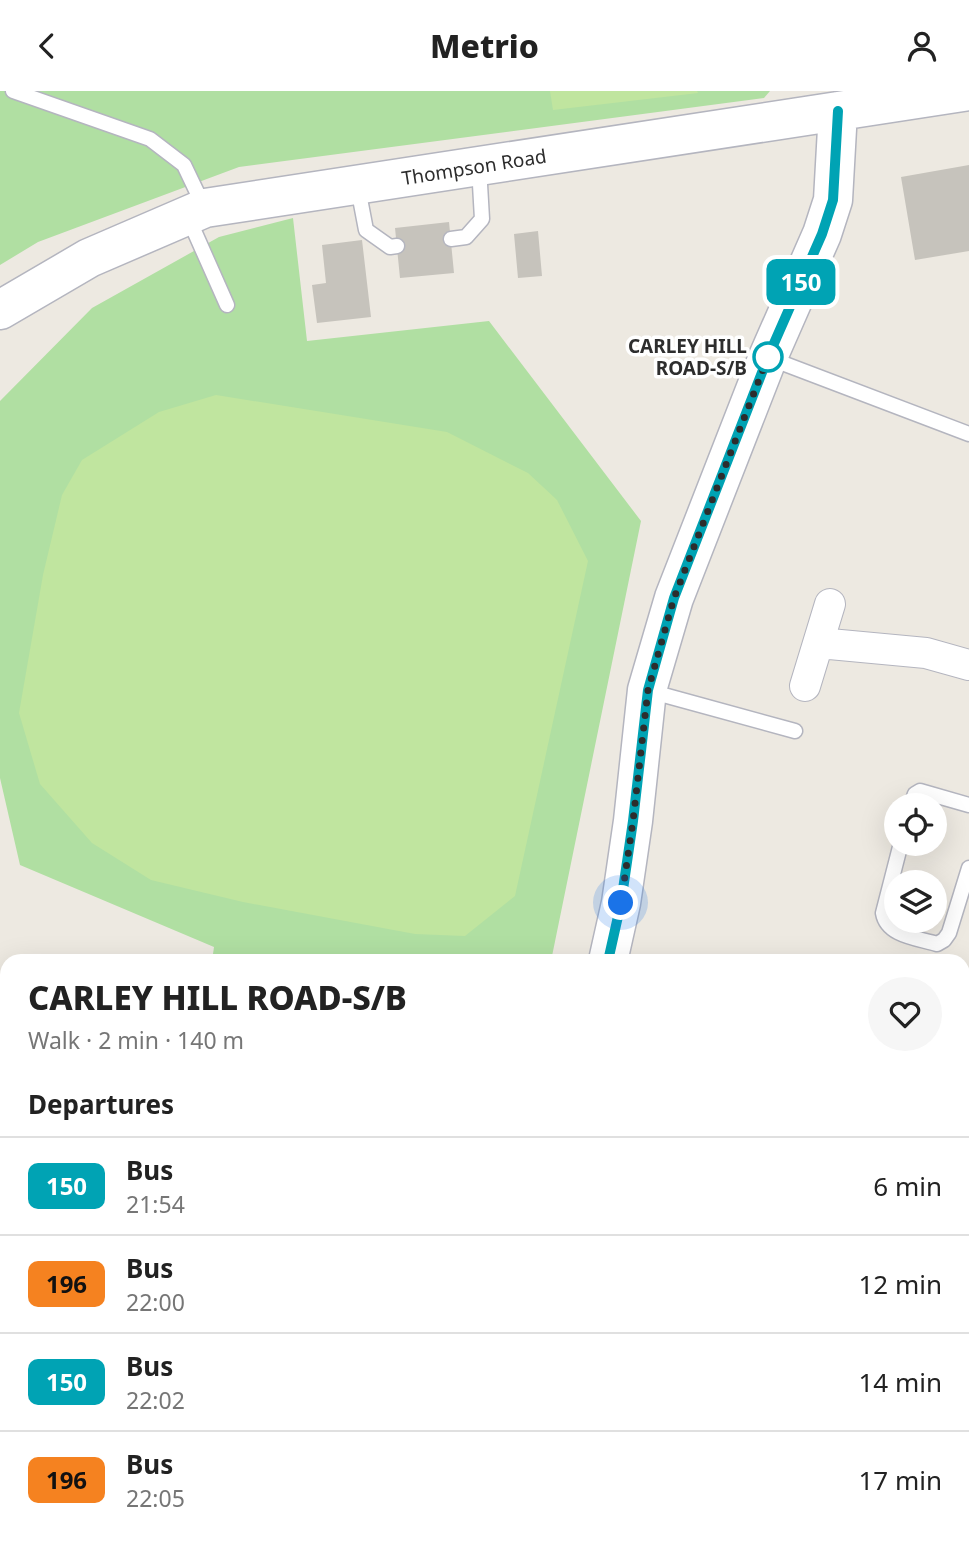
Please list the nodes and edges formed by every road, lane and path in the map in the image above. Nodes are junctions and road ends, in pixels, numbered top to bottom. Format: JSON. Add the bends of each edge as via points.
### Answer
{"nodes":[{"id":1,"x":13,"y":91,"type":"edge"},
{"id":2,"x":969,"y":91,"type":"edge"},
{"id":3,"x":838,"y":101,"type":"edge"},
{"id":4,"x":479,"y":166,"type":"junction"},
{"id":5,"x":358,"y":185,"type":"junction"},
{"id":6,"x":196,"y":212,"type":"junction"},
{"id":7,"x":451,"y":239,"type":"dead end"},
{"id":8,"x":397,"y":246,"type":"dead end"},
{"id":9,"x":227,"y":305,"type":"dead end"},
{"id":10,"x":0,"y":310,"type":"edge"},
{"id":11,"x":768,"y":357,"type":"junction"},
{"id":12,"x":969,"y":434,"type":"edge"},
{"id":13,"x":830,"y":604,"type":"dead end"},
{"id":14,"x":819,"y":643,"type":"junction"},
{"id":15,"x":969,"y":665,"type":"edge"},
{"id":16,"x":805,"y":686,"type":"dead end"},
{"id":17,"x":648,"y":690,"type":"junction"},
{"id":18,"x":795,"y":731,"type":"dead end"},
{"id":19,"x":947,"y":798,"type":"edge"},
{"id":20,"x":969,"y":804,"type":"edge"},
{"id":21,"x":898,"y":856,"type":"edge"},
{"id":22,"x":969,"y":868,"type":"edge"},
{"id":23,"x":963,"y":909,"type":"edge"},
{"id":24,"x":610,"y":954,"type":"edge"}],
"edges":[{"from":1,"to":6,"type":"lane","via":[[150,139],[184,165]]},
{"from":2,"to":3,"type":"main road","name":"Thompson Road"},
{"from":3,"to":4,"type":"main road","name":"Thompson Road"},
{"from":3,"to":11,"type":"main road","via":[[833,200]]},
{"from":4,"to":5,"type":"main road","name":"Thompson Road"},
{"from":4,"to":7,"type":"lane","via":[[482,219],[466,237]]},
{"from":5,"to":6,"type":"main road","name":"Thompson Road"},
{"from":5,"to":8,"type":"lane","via":[[366,230],[390,247]]},
{"from":6,"to":9,"type":"lane"},
{"from":6,"to":10,"type":"main road","name":"Thompson Road","via":[[89,258]]},
{"from":11,"to":12,"type":"lane"},
{"from":11,"to":17,"type":"main road","via":[[674,598]]},
{"from":13,"to":14,"type":"street"},
{"from":14,"to":15,"type":"street","via":[[926,653]]},
{"from":14,"to":16,"type":"street"},
{"from":17,"to":18,"type":"lane"},
{"from":17,"to":24,"type":"main road","via":[[633,821]]},
{"from":19,"to":20,"type":"lane"},
{"from":21,"to":23,"type":"lane","via":[[883,913],[891,930],[937,944]]},
{"from":22,"to":23,"type":"lane"}]}
